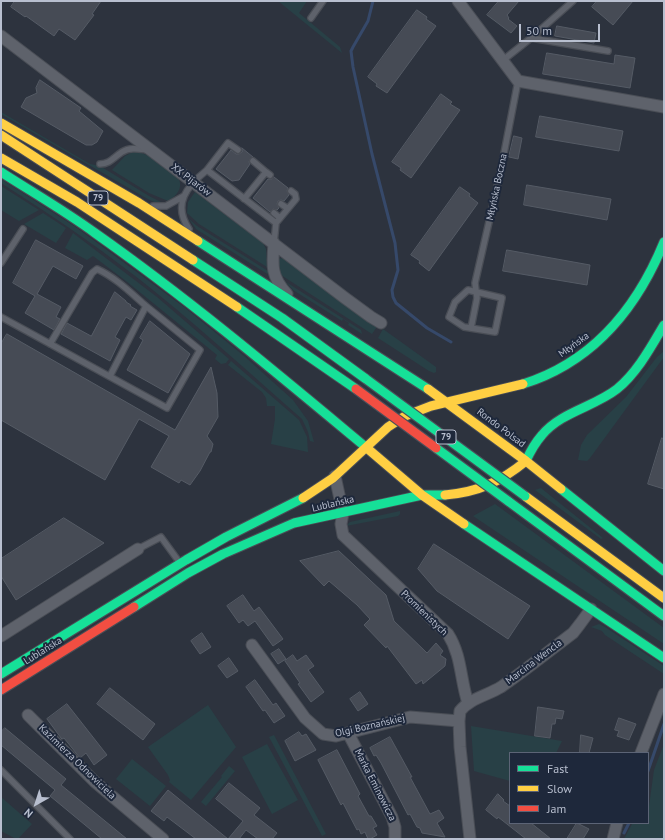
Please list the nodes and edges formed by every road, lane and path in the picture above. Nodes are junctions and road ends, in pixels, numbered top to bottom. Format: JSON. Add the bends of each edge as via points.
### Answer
{"nodes":[{"id":1,"x":323,"y":1,"type":"edge"},
{"id":2,"x":458,"y":1,"type":"edge"},
{"id":3,"x":573,"y":1,"type":"edge"},
{"id":4,"x":311,"y":18,"type":"dead end"},
{"id":5,"x":1,"y":36,"type":"edge"},
{"id":6,"x":531,"y":38,"type":"junction"},
{"id":7,"x":608,"y":51,"type":"dead end"},
{"id":8,"x":502,"y":61,"type":"junction"},
{"id":9,"x":518,"y":81,"type":"junction"},
{"id":10,"x":664,"y":107,"type":"edge"},
{"id":11,"x":1,"y":123,"type":"edge"},
{"id":12,"x":1,"y":135,"type":"edge"},
{"id":13,"x":238,"y":150,"type":"dead end"},
{"id":14,"x":153,"y":151,"type":"junction"},
{"id":15,"x":1,"y":158,"type":"edge"},
{"id":16,"x":253,"y":161,"type":"dead end"},
{"id":17,"x":100,"y":164,"type":"dead end"},
{"id":18,"x":207,"y":170,"type":"junction"},
{"id":19,"x":1,"y":172,"type":"edge"},
{"id":20,"x":193,"y":181,"type":"junction"},
{"id":21,"x":291,"y":191,"type":"dead end"},
{"id":22,"x":184,"y":196,"type":"junction"},
{"id":23,"x":244,"y":199,"type":"junction"},
{"id":24,"x":139,"y":203,"type":"junction"},
{"id":25,"x":282,"y":204,"type":"dead end"},
{"id":26,"x":287,"y":208,"type":"junction"},
{"id":27,"x":274,"y":214,"type":"dead end"},
{"id":28,"x":280,"y":218,"type":"junction"},
{"id":29,"x":276,"y":223,"type":"junction"},
{"id":30,"x":22,"y":229,"type":"dead end"},
{"id":31,"x":201,"y":242,"type":"junction"},
{"id":32,"x":664,"y":242,"type":"edge"},
{"id":33,"x":274,"y":243,"type":"junction"},
{"id":34,"x":1,"y":263,"type":"edge"},
{"id":35,"x":476,"y":292,"type":"junction"},
{"id":36,"x":146,"y":306,"type":"junction"},
{"id":37,"x":301,"y":306,"type":"junction"},
{"id":38,"x":1,"y":317,"type":"edge"},
{"id":39,"x":381,"y":323,"type":"dead end"},
{"id":40,"x":664,"y":325,"type":"edge"},
{"id":41,"x":471,"y":328,"type":"junction"},
{"id":42,"x":50,"y":344,"type":"junction"},
{"id":43,"x":664,"y":344,"type":"edge"},
{"id":44,"x":648,"y":349,"type":"junction"},
{"id":45,"x":110,"y":376,"type":"junction"},
{"id":46,"x":448,"y":402,"type":"junction"},
{"id":47,"x":366,"y":448,"type":"junction"},
{"id":48,"x":526,"y":461,"type":"junction"},
{"id":49,"x":336,"y":476,"type":"junction"},
{"id":50,"x":422,"y":495,"type":"junction"},
{"id":51,"x":343,"y":513,"type":"junction"},
{"id":52,"x":138,"y":549,"type":"joint"},
{"id":53,"x":180,"y":563,"type":"junction"},
{"id":54,"x":664,"y":571,"type":"edge"},
{"id":55,"x":664,"y":598,"type":"edge"},
{"id":56,"x":591,"y":609,"type":"junction"},
{"id":57,"x":664,"y":616,"type":"edge"},
{"id":58,"x":1,"y":636,"type":"edge"},
{"id":59,"x":252,"y":645,"type":"dead end"},
{"id":60,"x":664,"y":658,"type":"edge"},
{"id":61,"x":1,"y":674,"type":"edge"},
{"id":62,"x":1,"y":690,"type":"edge"},
{"id":63,"x":664,"y":694,"type":"edge"},
{"id":64,"x":468,"y":703,"type":"junction"},
{"id":65,"x":28,"y":715,"type":"dead end"},
{"id":66,"x":459,"y":722,"type":"junction"},
{"id":67,"x":348,"y":733,"type":"junction"},
{"id":68,"x":641,"y":752,"type":"edge"},
{"id":69,"x":1,"y":770,"type":"edge"},
{"id":70,"x":617,"y":824,"type":"edge"},
{"id":71,"x":70,"y":839,"type":"edge"},
{"id":72,"x":163,"y":839,"type":"edge"},
{"id":73,"x":395,"y":839,"type":"edge"},
{"id":74,"x":470,"y":839,"type":"edge"},
{"id":75,"x":613,"y":839,"type":"edge"}],
"edges":[{"from":1,"to":4,"type":"lane"},
{"from":2,"to":8,"type":"street"},
{"from":3,"to":6,"type":"lane"},
{"from":5,"to":14,"type":"street","name":"XX Pijarów"},
{"from":6,"to":7,"type":"lane"},
{"from":6,"to":8,"type":"lane"},
{"from":8,"to":9,"type":"street"},
{"from":9,"to":10,"type":"street"},
{"from":9,"to":35,"type":"lane","name":"Młyńska Boczna","via":[[475,283]]},
{"from":11,"to":24,"type":"main road","name":"Rondo Polsad"},
{"from":12,"to":55,"type":"main road","number":"79","bridge":true,"via":[[282,318]]},
{"from":13,"to":18,"type":"lane","via":[[228,142]]},
{"from":14,"to":17,"type":"lane","via":[[128,150],[110,162]]},
{"from":14,"to":20,"type":"street","name":"XX Pijarów"},
{"from":15,"to":57,"type":"main road","number":"79","bridge":true,"via":[[83,206],[230,302],[356,389]]},
{"from":16,"to":23,"type":"lane","via":[[268,174],[251,195]]},
{"from":18,"to":20,"type":"lane"},
{"from":18,"to":23,"type":"lane"},
{"from":19,"to":47,"type":"main road","via":[[94,232],[239,340]]},
{"from":20,"to":22,"type":"lane"},
{"from":20,"to":33,"type":"street","name":"XX Pijarów"},
{"from":21,"to":26,"type":"lane","via":[[296,199]]},
{"from":22,"to":24,"type":"lane","via":[[164,206]]},
{"from":22,"to":31,"type":"lane","via":[[184,219]]},
{"from":23,"to":29,"type":"lane"},
{"from":24,"to":31,"type":"main road","name":"Rondo Polsad"},
{"from":25,"to":26,"type":"lane"},
{"from":26,"to":28,"type":"lane"},
{"from":27,"to":28,"type":"lane"},
{"from":28,"to":29,"type":"lane"},
{"from":29,"to":33,"type":"lane"},
{"from":30,"to":34,"type":"lane"},
{"from":31,"to":37,"type":"main road","name":"Rondo Polsad"},
{"from":32,"to":46,"type":"main road","name":"Młyńska","via":[[643,286],[624,315],[610,331],[574,361],[521,385]]},
{"from":33,"to":37,"type":"street","via":[[272,267],[276,279],[285,292]]},
{"from":33,"to":39,"type":"street","name":"XX Pijarów"},
{"from":35,"to":41,"type":"lane","name":"Młyńska Boczna"},
{"from":35,"to":41,"type":"lane","via":[[468,290],[455,302],[449,317],[464,327]]},
{"from":35,"to":41,"type":"lane","via":[[502,298],[495,332]]},
{"from":36,"to":42,"type":"lane","via":[[97,269],[92,273]]},
{"from":36,"to":45,"type":"lane"},
{"from":36,"to":45,"type":"lane","via":[[200,350],[167,408]]},
{"from":37,"to":46,"type":"main road","name":"Rondo Polsad","via":[[418,380]]},
{"from":38,"to":42,"type":"lane"},
{"from":40,"to":44,"type":"main road"},
{"from":42,"to":45,"type":"lane"},
{"from":43,"to":44,"type":"street"},
{"from":44,"to":48,"type":"main road","via":[[615,390],[546,429],[534,442]]},
{"from":46,"to":47,"type":"main road","via":[[405,415]]},
{"from":46,"to":48,"type":"main road","name":"Rondo Polsad"},
{"from":47,"to":49,"type":"main road","name":"Lublańska"},
{"from":47,"to":50,"type":"main road"},
{"from":48,"to":50,"type":"main road","name":"Rondo Polsad","via":[[498,481],[476,489],[447,496]]},
{"from":48,"to":54,"type":"main road"},
{"from":49,"to":51,"type":"street","name":"Promienistych"},
{"from":49,"to":53,"type":"main road","name":"Lublańska","via":[[291,506],[216,542]]},
{"from":50,"to":51,"type":"main road","name":"Lublańska"},
{"from":50,"to":56,"type":"main road"},
{"from":51,"to":62,"type":"main road","name":"Lublańska","via":[[294,524],[223,554]]},
{"from":51,"to":64,"type":"street","name":"Promienistych","via":[[343,535],[448,634],[460,658]]},
{"from":52,"to":53,"type":"lane","via":[[161,537]]},
{"from":52,"to":58,"type":"street"},
{"from":53,"to":61,"type":"main road","name":"Lublańska"},
{"from":56,"to":60,"type":"main road"},
{"from":56,"to":64,"type":"street","name":"Marcina Wencla","via":[[577,629],[545,654],[495,691]]},
{"from":59,"to":67,"type":"street","name":"Olgi Boznańskiej","via":[[311,725],[323,734],[336,736]]},
{"from":63,"to":68,"type":"street"},
{"from":64,"to":66,"type":"street","via":[[460,712]]},
{"from":65,"to":72,"type":"street","name":"Kazimierza Odnowiciela","via":[[95,782]]},
{"from":66,"to":67,"type":"street","name":"Olgi Boznańskiej","via":[[410,717]]},
{"from":66,"to":74,"type":"street"},
{"from":67,"to":73,"type":"street","name":"Marka Eminowicza","via":[[392,817]]},
{"from":69,"to":71,"type":"lane"},
{"from":70,"to":75,"type":"street"}]}
